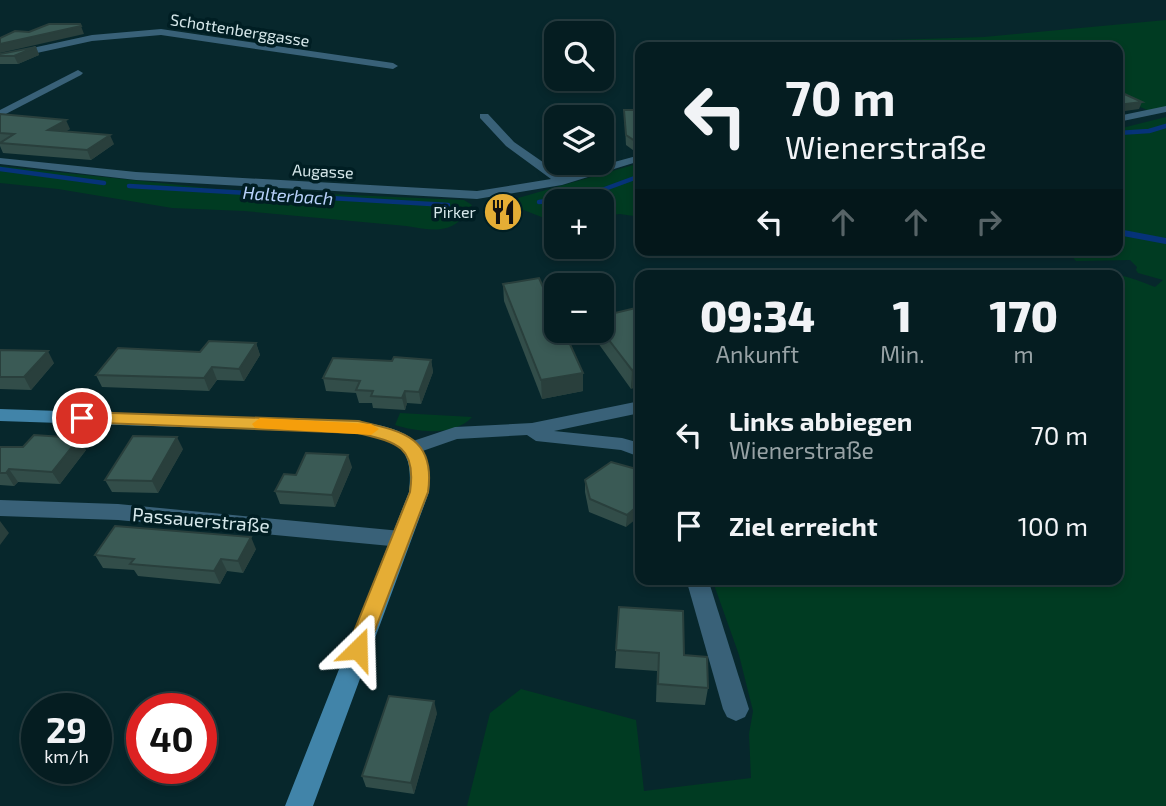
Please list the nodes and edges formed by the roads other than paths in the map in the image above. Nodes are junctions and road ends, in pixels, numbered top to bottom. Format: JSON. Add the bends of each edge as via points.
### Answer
{"nodes":[{"id":1,"x":0,"y":58,"type":"edge"},
{"id":2,"x":393,"y":66,"type":"dead end"},
{"id":3,"x":78,"y":73,"type":"dead end"},
{"id":4,"x":1166,"y":109,"type":"edge"},
{"id":5,"x":0,"y":114,"type":"edge"},
{"id":6,"x":484,"y":116,"type":"dead end"},
{"id":7,"x":1123,"y":118,"type":"edge"},
{"id":8,"x":635,"y":159,"type":"edge"},
{"id":9,"x":0,"y":161,"type":"edge"},
{"id":10,"x":562,"y":181,"type":"junction"},
{"id":11,"x":635,"y":408,"type":"edge"},
{"id":12,"x":0,"y":415,"type":"edge"},
{"id":13,"x":532,"y":429,"type":"junction"},
{"id":14,"x":414,"y":448,"type":"junction"},
{"id":15,"x":635,"y":448,"type":"edge"},
{"id":16,"x":0,"y":508,"type":"edge"},
{"id":17,"x":401,"y":539,"type":"junction"},
{"id":18,"x":698,"y":585,"type":"edge"},
{"id":19,"x":736,"y":709,"type":"dead end"},
{"id":20,"x":299,"y":806,"type":"edge"}],
"edges":[{"from":1,"to":2,"type":"street","name":"Schottenberggasse","via":[[92,38],[161,32]]},
{"from":3,"to":5,"type":"street"},
{"from":4,"to":7,"type":"street"},
{"from":6,"to":10,"type":"street","via":[[510,144]]},
{"from":8,"to":10,"type":"street","name":"Augasse"},
{"from":9,"to":10,"type":"street","name":"Augasse","via":[[136,176],[477,195]]},
{"from":11,"to":13,"type":"street"},
{"from":12,"to":14,"type":"street","via":[[358,427],[394,435]]},
{"from":13,"to":14,"type":"street","via":[[465,431]]},
{"from":13,"to":15,"type":"street","via":[[538,437]]},
{"from":14,"to":17,"type":"street","via":[[422,471]]},
{"from":16,"to":17,"type":"street","name":"Passauerstraße","via":[[118,512]]},
{"from":17,"to":20,"type":"street"},
{"from":18,"to":19,"type":"street"}]}
